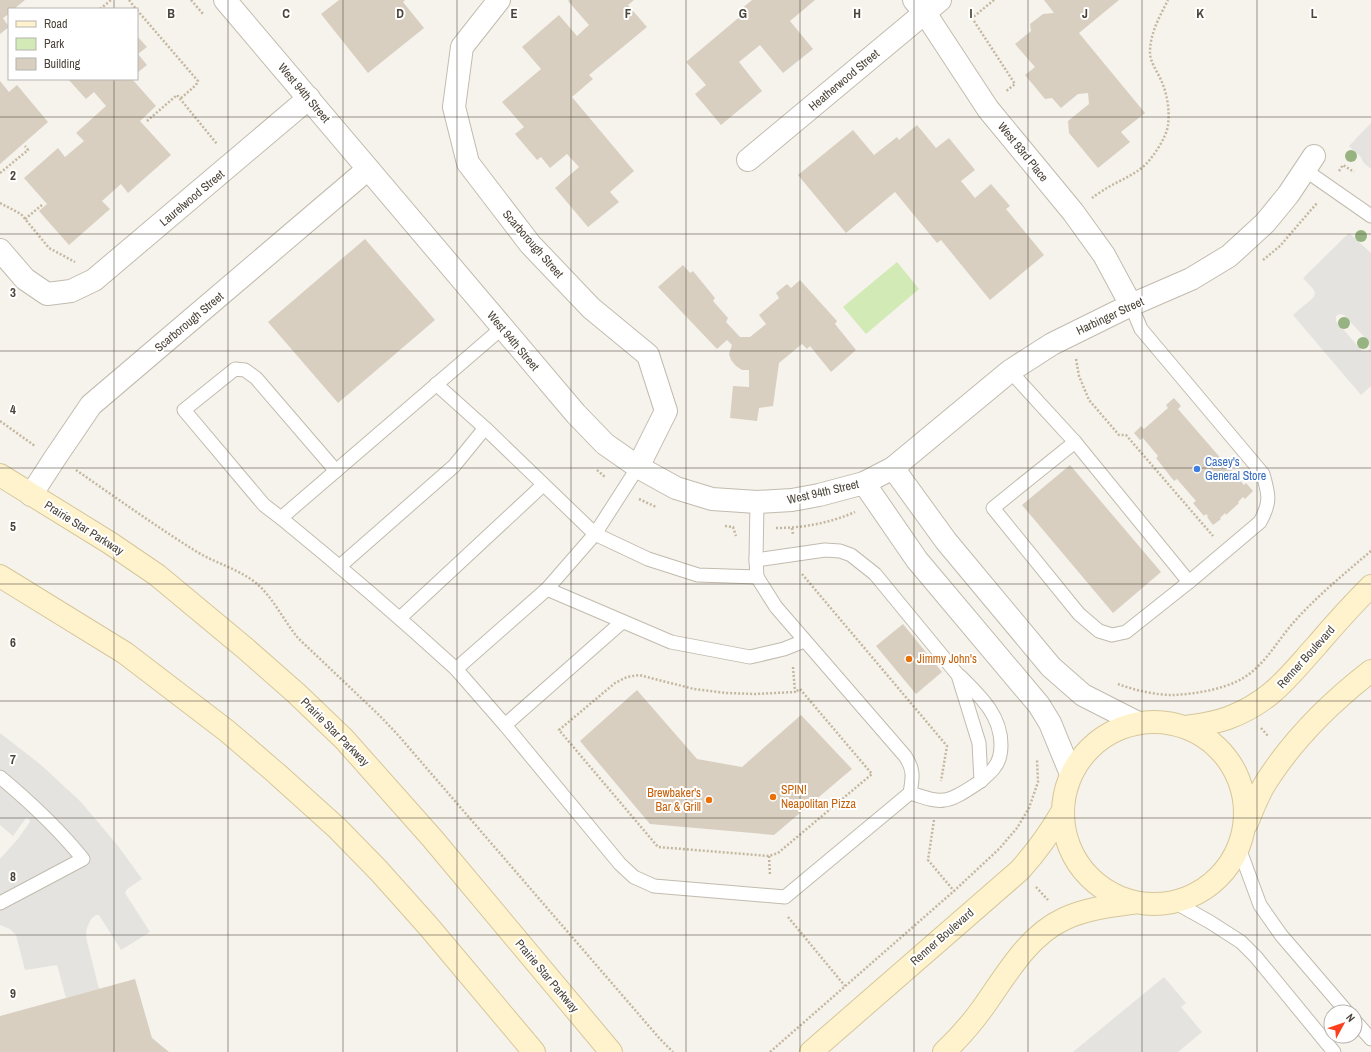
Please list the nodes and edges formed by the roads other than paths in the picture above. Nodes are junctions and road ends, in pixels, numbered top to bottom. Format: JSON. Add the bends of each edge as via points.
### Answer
{"nodes":[{"id":1,"x":225,"y":0,"type":"edge"},
{"id":2,"x":499,"y":0,"type":"edge"},
{"id":3,"x":926,"y":4,"type":"edge"},
{"id":4,"x":309,"y":98,"type":"junction"},
{"id":5,"x":748,"y":160,"type":"dead end"},
{"id":6,"x":1310,"y":163,"type":"joint"},
{"id":7,"x":368,"y":169,"type":"junction"},
{"id":8,"x":1371,"y":216,"type":"edge"},
{"id":9,"x":0,"y":250,"type":"edge"},
{"id":10,"x":1131,"y":305,"type":"junction"},
{"id":11,"x":502,"y":328,"type":"junction"},
{"id":12,"x":1010,"y":371,"type":"junction"},
{"id":13,"x":436,"y":384,"type":"junction"},
{"id":14,"x":485,"y":428,"type":"junction"},
{"id":15,"x":1075,"y":442,"type":"junction"},
{"id":16,"x":638,"y":467,"type":"junction"},
{"id":17,"x":893,"y":468,"type":"junction"},
{"id":18,"x":336,"y":471,"type":"junction"},
{"id":19,"x":0,"y":475,"type":"edge"},
{"id":20,"x":864,"y":483,"type":"junction"},
{"id":21,"x":543,"y":485,"type":"junction"},
{"id":22,"x":32,"y":495,"type":"junction"},
{"id":23,"x":757,"y":502,"type":"junction"},
{"id":24,"x":281,"y":518,"type":"junction"},
{"id":25,"x":595,"y":534,"type":"junction"},
{"id":26,"x":756,"y":560,"type":"junction"},
{"id":27,"x":340,"y":566,"type":"junction"},
{"id":28,"x":0,"y":576,"type":"edge"},
{"id":29,"x":757,"y":577,"type":"junction"},
{"id":30,"x":1189,"y":582,"type":"junction"},
{"id":31,"x":1371,"y":586,"type":"edge"},
{"id":32,"x":547,"y":589,"type":"junction"},
{"id":33,"x":400,"y":618,"type":"junction"},
{"id":34,"x":622,"y":622,"type":"junction"},
{"id":35,"x":804,"y":641,"type":"junction"},
{"id":36,"x":456,"y":669,"type":"junction"},
{"id":37,"x":1371,"y":671,"type":"edge"},
{"id":38,"x":958,"y":675,"type":"junction"},
{"id":39,"x":1138,"y":723,"type":"junction"},
{"id":40,"x":505,"y":725,"type":"junction"},
{"id":41,"x":1186,"y":727,"type":"junction"},
{"id":42,"x":1071,"y":774,"type":"junction"},
{"id":43,"x":0,"y":777,"type":"edge"},
{"id":44,"x":981,"y":781,"type":"junction"},
{"id":45,"x":910,"y":793,"type":"junction"},
{"id":46,"x":1062,"y":812,"type":"junction"},
{"id":47,"x":1245,"y":828,"type":"junction"},
{"id":48,"x":1239,"y":848,"type":"junction"},
{"id":49,"x":1133,"y":902,"type":"junction"},
{"id":50,"x":1176,"y":902,"type":"junction"},
{"id":51,"x":0,"y":903,"type":"edge"},
{"id":52,"x":1341,"y":1004,"type":"edge"},
{"id":53,"x":1363,"y":1030,"type":"edge"},
{"id":54,"x":1371,"y":1039,"type":"edge"},
{"id":55,"x":534,"y":1052,"type":"edge"},
{"id":56,"x":611,"y":1052,"type":"edge"},
{"id":57,"x":811,"y":1052,"type":"edge"},
{"id":58,"x":944,"y":1052,"type":"edge"},
{"id":59,"x":1334,"y":1052,"type":"edge"}],
"edges":[{"from":1,"to":4,"type":"street","name":"West 94th Street"},
{"from":2,"to":16,"type":"street","name":"Scarborough Street","via":[[462,47],[454,107],[468,163],[530,244],[590,308],[648,355],[666,410]]},
{"from":3,"to":5,"type":"street","name":"Heatherwood Street"},
{"from":3,"to":10,"type":"street","name":"West 93rd Place","via":[[988,109],[1073,212],[1104,255]]},
{"from":4,"to":7,"type":"street","name":"West 94th Street"},
{"from":4,"to":9,"type":"street","name":"Laurelwood Street","via":[[94,280],[71,291],[47,294],[25,279]]},
{"from":6,"to":8,"type":"lane"},
{"from":6,"to":10,"type":"street","name":"Harbinger Street","via":[[1265,223],[1229,256],[1191,279]]},
{"from":7,"to":11,"type":"street","name":"West 94th Street"},
{"from":7,"to":22,"type":"street","name":"Scarborough Street","via":[[91,405]]},
{"from":10,"to":12,"type":"street","name":"Harbinger Street","via":[[1052,344]]},
{"from":10,"to":30,"type":"lane","via":[[1141,329],[1263,474],[1267,489],[1269,503],[1260,522]]},
{"from":11,"to":13,"type":"lane"},
{"from":11,"to":16,"type":"street","name":"West 94th Street","via":[[580,419],[606,444]]},
{"from":12,"to":15,"type":"lane"},
{"from":12,"to":17,"type":"street","name":"Harbinger Street"},
{"from":13,"to":14,"type":"lane"},
{"from":13,"to":18,"type":"lane"},
{"from":14,"to":21,"type":"lane"},
{"from":14,"to":27,"type":"lane","via":[[454,466]]},
{"from":15,"to":30,"type":"lane"},
{"from":15,"to":30,"type":"lane","via":[[993,508],[1079,614],[1099,631],[1112,634],[1126,632]]},
{"from":16,"to":23,"type":"street","name":"West 94th Street","via":[[676,488],[712,499]]},
{"from":16,"to":25,"type":"lane"},
{"from":17,"to":20,"type":"street","name":"West 94th Street"},
{"from":17,"to":39,"type":"street","via":[[946,541],[1051,667],[1083,695]]},
{"from":18,"to":24,"type":"lane"},
{"from":18,"to":24,"type":"lane","via":[[256,378],[245,370],[235,369],[184,410],[264,506]]},
{"from":19,"to":22,"type":"main road","name":"Prairie Star Parkway"},
{"from":20,"to":23,"type":"street","name":"West 94th Street","via":[[792,500]]},
{"from":20,"to":42,"type":"street","via":[[917,560],[1039,705],[1050,723]]},
{"from":21,"to":25,"type":"lane"},
{"from":21,"to":33,"type":"lane"},
{"from":22,"to":56,"type":"main road","name":"Prairie Star Parkway","via":[[157,575],[307,703],[344,739],[432,838]]},
{"from":23,"to":26,"type":"lane"},
{"from":24,"to":27,"type":"lane"},
{"from":25,"to":29,"type":"lane","via":[[648,559],[698,575]]},
{"from":25,"to":32,"type":"lane"},
{"from":26,"to":29,"type":"lane"},
{"from":26,"to":38,"type":"lane","via":[[825,550],[852,555],[875,574]]},
{"from":27,"to":33,"type":"lane"},
{"from":28,"to":55,"type":"main road","via":[[124,653],[227,731],[276,773],[337,828],[378,871],[429,927]]},
{"from":29,"to":35,"type":"lane","via":[[776,607]]},
{"from":31,"to":41,"type":"main road","name":"Renner Boulevard","via":[[1286,680],[1267,697],[1227,719]]},
{"from":32,"to":34,"type":"lane"},
{"from":32,"to":36,"type":"lane"},
{"from":33,"to":36,"type":"lane"},
{"from":34,"to":35,"type":"lane","via":[[671,642],[750,657]]},
{"from":34,"to":40,"type":"lane"},
{"from":35,"to":45,"type":"lane","via":[[905,756],[911,765],[913,780]]},
{"from":36,"to":40,"type":"lane"},
{"from":37,"to":47,"type":"main road","via":[[1325,710],[1296,739],[1267,780]]},
{"from":38,"to":44,"type":"lane","via":[[979,743]]},
{"from":38,"to":44,"type":"lane","via":[[983,698],[995,716],[1001,736],[1001,752],[995,767]]},
{"from":39,"to":41,"type":"main road","via":[[1167,722]]},
{"from":39,"to":42,"type":"main road","via":[[1110,732],[1094,743]]},
{"from":40,"to":45,"type":"lane","via":[[620,864],[634,877],[654,886],[785,896]]},
{"from":41,"to":47,"type":"main road","via":[[1204,736],[1219,749],[1232,766],[1241,785],[1245,806]]},
{"from":42,"to":46,"type":"main road","via":[[1064,793]]},
{"from":43,"to":51,"type":"lane","via":[[33,805],[82,859]]},
{"from":44,"to":45,"type":"lane","via":[[945,800]]},
{"from":46,"to":49,"type":"main road","via":[[1064,832],[1070,850],[1080,867],[1095,883],[1113,895]]},
{"from":46,"to":57,"type":"main road","name":"Renner Boulevard","via":[[1020,870]]},
{"from":47,"to":48,"type":"main road"},
{"from":48,"to":50,"type":"main road","via":[[1228,867],[1214,883],[1196,895]]},
{"from":48,"to":52,"type":"lane","via":[[1260,905],[1281,935]]},
{"from":49,"to":50,"type":"main road","via":[[1155,905]]},
{"from":49,"to":58,"type":"main road","via":[[1100,907],[1068,917],[1036,938],[977,1016]]},
{"from":50,"to":59,"type":"lane","via":[[1241,942]]},
{"from":53,"to":54,"type":"lane"}]}
